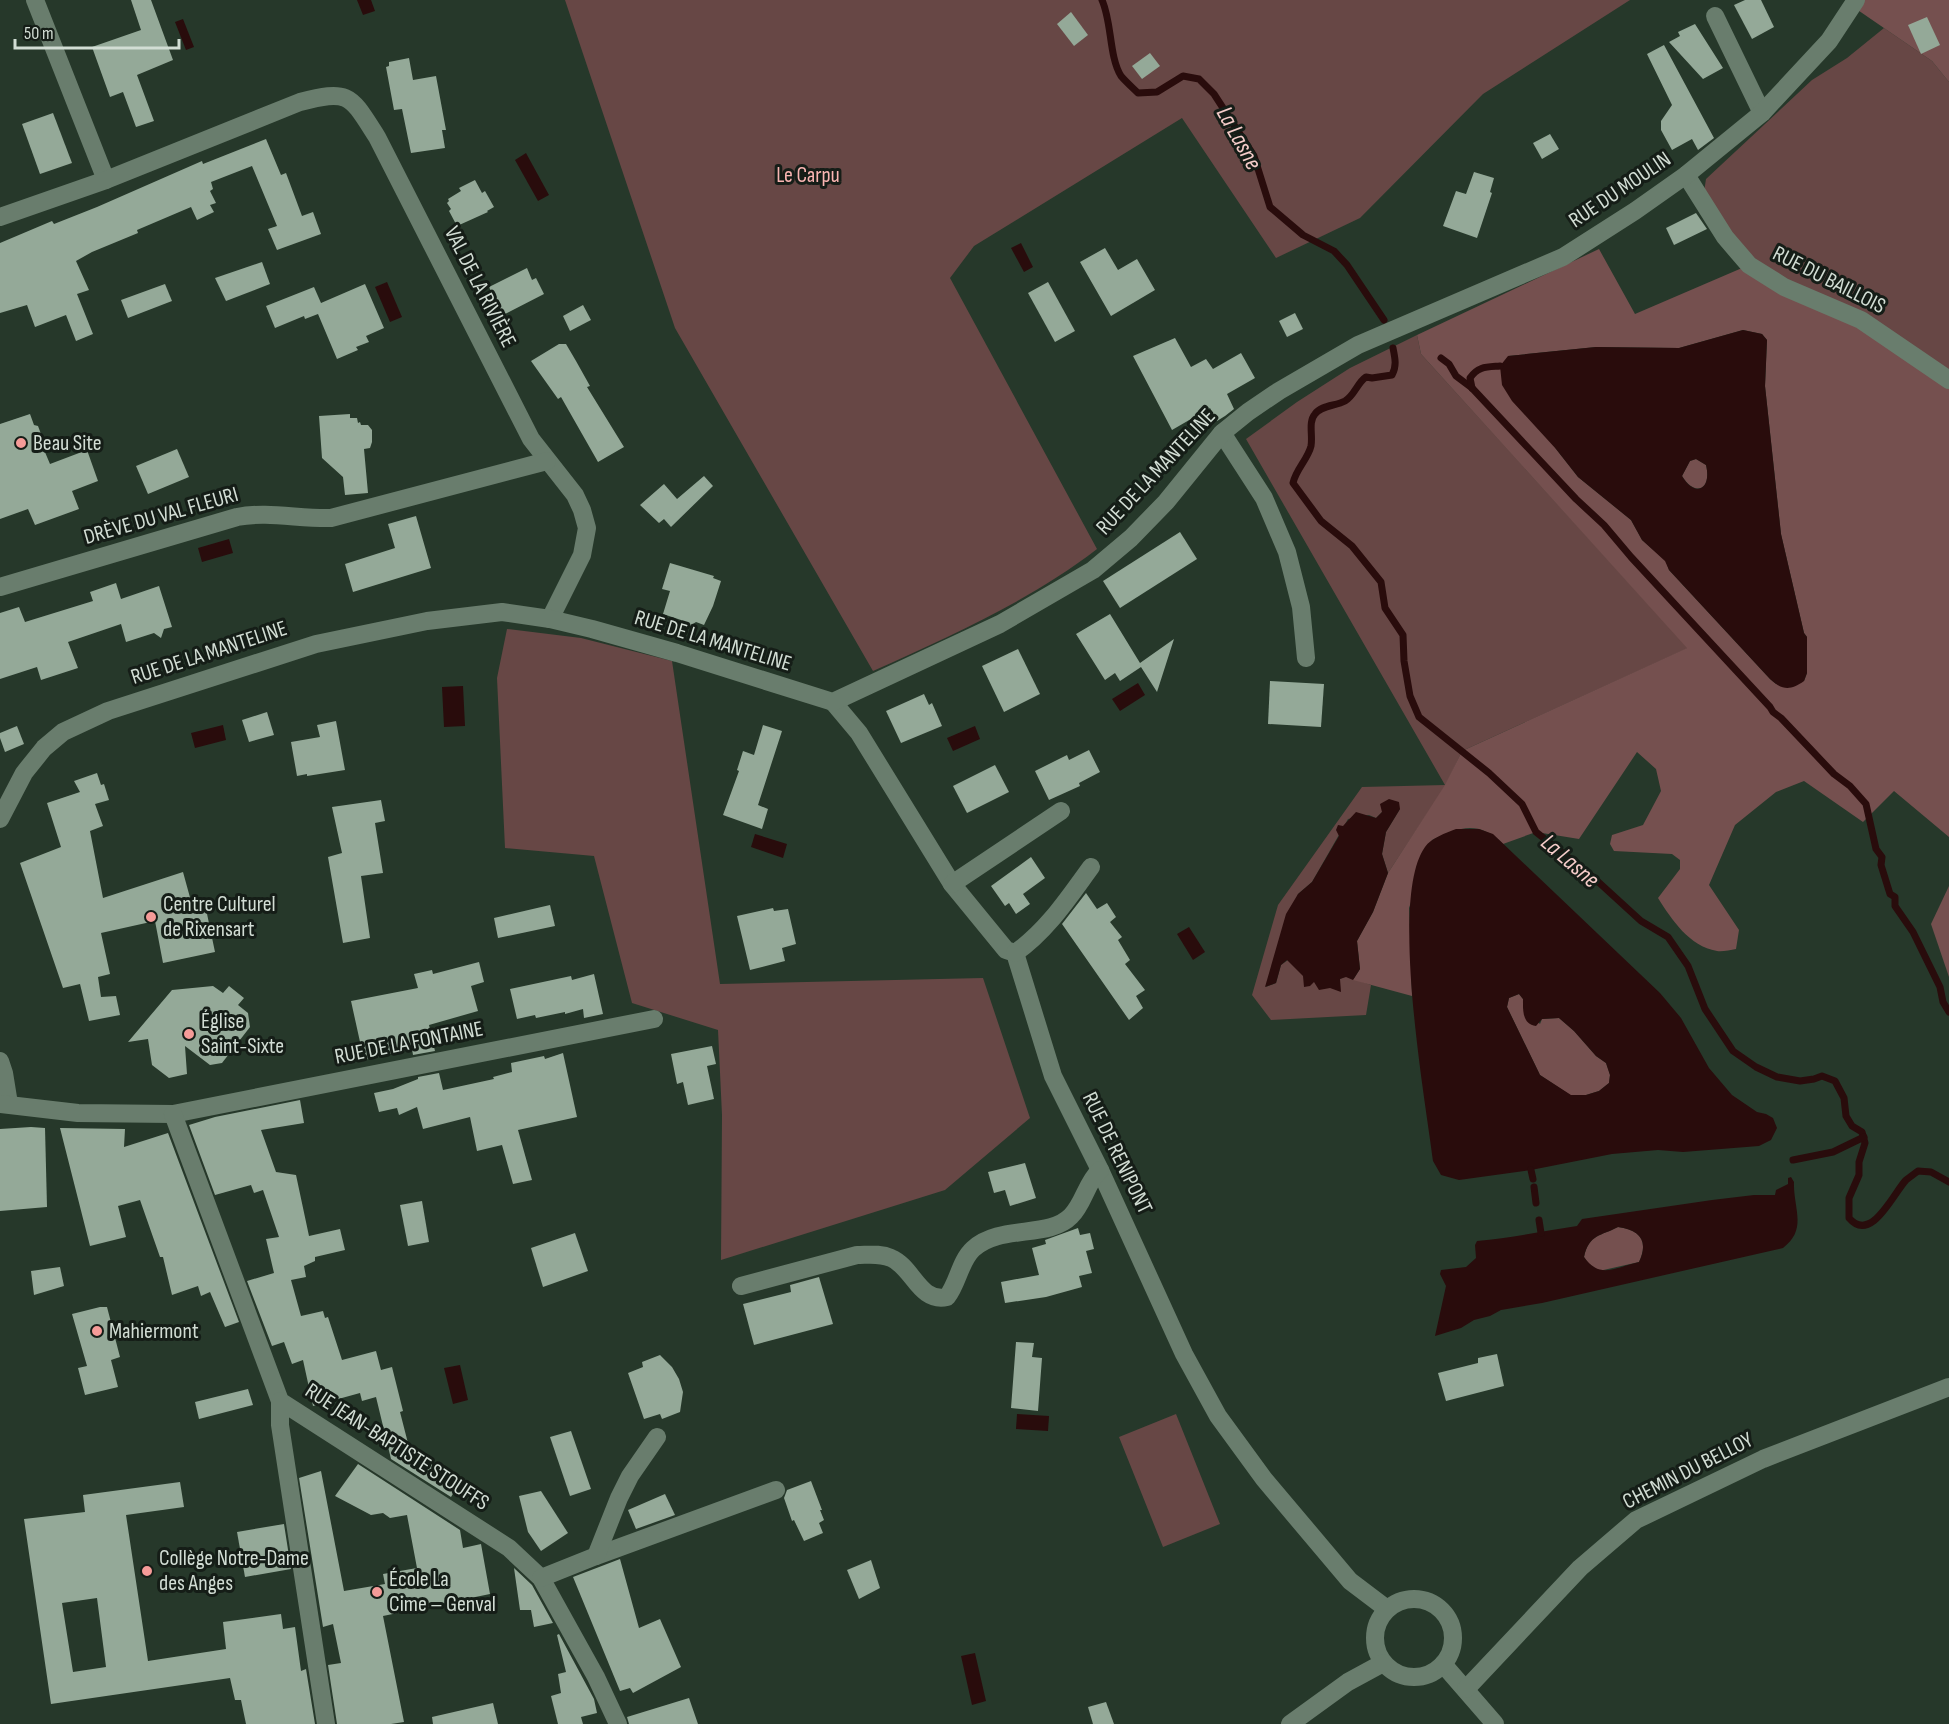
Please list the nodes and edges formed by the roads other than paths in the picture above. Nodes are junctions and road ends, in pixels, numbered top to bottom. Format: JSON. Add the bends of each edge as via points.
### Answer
{"nodes":[{"id":1,"x":35,"y":0,"type":"edge"},
{"id":2,"x":1856,"y":0,"type":"edge"},
{"id":3,"x":1715,"y":16,"type":"dead end"},
{"id":4,"x":1762,"y":113,"type":"junction"},
{"id":5,"x":1686,"y":175,"type":"junction"},
{"id":6,"x":106,"y":180,"type":"junction"},
{"id":7,"x":0,"y":218,"type":"edge"},
{"id":8,"x":1358,"y":345,"type":"joint"},
{"id":9,"x":1949,"y":380,"type":"edge"},
{"id":10,"x":1222,"y":433,"type":"junction"},
{"id":11,"x":546,"y":461,"type":"junction"},
{"id":12,"x":0,"y":587,"type":"edge"},
{"id":13,"x":550,"y":619,"type":"junction"},
{"id":14,"x":1306,"y":658,"type":"dead end"},
{"id":15,"x":833,"y":702,"type":"junction"},
{"id":16,"x":1061,"y":812,"type":"dead end"},
{"id":17,"x":0,"y":819,"type":"edge"},
{"id":18,"x":1092,"y":867,"type":"dead end"},
{"id":19,"x":952,"y":884,"type":"junction"},
{"id":20,"x":1016,"y":953,"type":"junction"},
{"id":21,"x":654,"y":1019,"type":"dead end"},
{"id":22,"x":0,"y":1061,"type":"edge"},
{"id":23,"x":4,"y":1104,"type":"edge"},
{"id":24,"x":173,"y":1114,"type":"junction"},
{"id":25,"x":1100,"y":1170,"type":"junction"},
{"id":26,"x":741,"y":1286,"type":"dead end"},
{"id":27,"x":1949,"y":1387,"type":"edge"},
{"id":28,"x":280,"y":1401,"type":"junction"},
{"id":29,"x":657,"y":1437,"type":"dead end"},
{"id":30,"x":776,"y":1490,"type":"dead end"},
{"id":31,"x":596,"y":1557,"type":"junction"},
{"id":32,"x":541,"y":1578,"type":"junction"},
{"id":33,"x":1387,"y":1609,"type":"junction"},
{"id":34,"x":1383,"y":1663,"type":"junction"},
{"id":35,"x":1443,"y":1664,"type":"junction"},
{"id":36,"x":1466,"y":1689,"type":"junction"},
{"id":37,"x":326,"y":1724,"type":"edge"},
{"id":38,"x":618,"y":1724,"type":"edge"},
{"id":39,"x":1290,"y":1724,"type":"edge"},
{"id":40,"x":1495,"y":1724,"type":"edge"}],
"edges":[{"from":1,"to":6,"type":"street"},
{"from":2,"to":4,"type":"street","name":"RUE DU MOULIN","via":[[1829,41]]},
{"from":3,"to":4,"type":"street"},
{"from":4,"to":5,"type":"street","name":"RUE DU MOULIN"},
{"from":5,"to":8,"type":"street","name":"RUE DU MOULIN","via":[[1563,256]]},
{"from":5,"to":9,"type":"street","name":"RUE DU BAILLOIS","via":[[1725,237],[1749,265],[1784,287],[1861,320]]},
{"from":6,"to":7,"type":"street","name":"VAL DE LA RIVIÈRE"},
{"from":6,"to":11,"type":"street","name":"VAL DE LA RIVIÈRE","via":[[300,102],[330,94],[353,102],[377,137],[509,399]]},
{"from":8,"to":10,"type":"street","name":"RUE DE LA MANTELINE","via":[[1279,391]]},
{"from":10,"to":14,"type":"street","via":[[1264,498],[1287,552],[1301,607]]},
{"from":10,"to":15,"type":"street","name":"RUE DE LA MANTELINE","via":[[1166,502],[1093,570],[1000,624]]},
{"from":11,"to":12,"type":"street","name":"DRÈVE DU VAL FLEURI","via":[[331,518],[254,513]]},
{"from":11,"to":13,"type":"street","name":"VAL DE LA RIVIÈRE","via":[[575,495],[587,528],[582,555]]},
{"from":13,"to":15,"type":"street","name":"RUE DE LA MANTELINE","via":[[592,628]]},
{"from":13,"to":17,"type":"street","name":"RUE DE LA MANTELINE","via":[[502,612],[427,621],[316,644],[108,711],[63,732],[44,748],[24,772]]},
{"from":15,"to":19,"type":"street","via":[[859,734]]},
{"from":16,"to":19,"type":"street"},
{"from":18,"to":20,"type":"street","via":[[1055,916]]},
{"from":19,"to":20,"type":"street","via":[[1006,950]]},
{"from":20,"to":25,"type":"street","name":"RUE DE RENIPONT","via":[[1053,1076]]},
{"from":21,"to":24,"type":"street","name":"RUE DE LA FONTAINE"},
{"from":22,"to":23,"type":"street"},
{"from":23,"to":24,"type":"street","name":"RUE DE LA FONTAINE","via":[[78,1113]]},
{"from":24,"to":28,"type":"street","name":"RUE JEAN-BAPTISTE STOUFFS"},
{"from":25,"to":26,"type":"street","via":[[1071,1217],[1054,1226],[997,1236],[970,1251],[947,1297],[940,1299],[924,1292],[901,1264],[876,1254],[857,1255]]},
{"from":25,"to":33,"type":"street","name":"RUE DE RENIPONT","via":[[1184,1354],[1218,1416],[1264,1479],[1350,1581]]},
{"from":27,"to":36,"type":"street","name":"CHEMIN DU BELLOY","via":[[1763,1459],[1636,1520],[1580,1568]]},
{"from":28,"to":32,"type":"street","name":"RUE JEAN-BAPTISTE STOUFFS","via":[[509,1548]]},
{"from":28,"to":37,"type":"street","via":[[280,1425]]},
{"from":29,"to":31,"type":"street","via":[[630,1476]]},
{"from":30,"to":31,"type":"street"},
{"from":31,"to":32,"type":"street"},
{"from":32,"to":38,"type":"street","name":"RUE JEAN-BAPTISTE STOUFFS"},
{"from":33,"to":34,"type":"street","via":[[1374,1635]]},
{"from":33,"to":35,"type":"street","via":[[1411,1599],[1437,1606],[1446,1616],[1453,1640]]},
{"from":34,"to":35,"type":"street","via":[[1391,1671],[1413,1678],[1435,1672]]},
{"from":34,"to":39,"type":"street","via":[[1348,1682]]},
{"from":35,"to":36,"type":"street"},
{"from":36,"to":40,"type":"street"}]}
